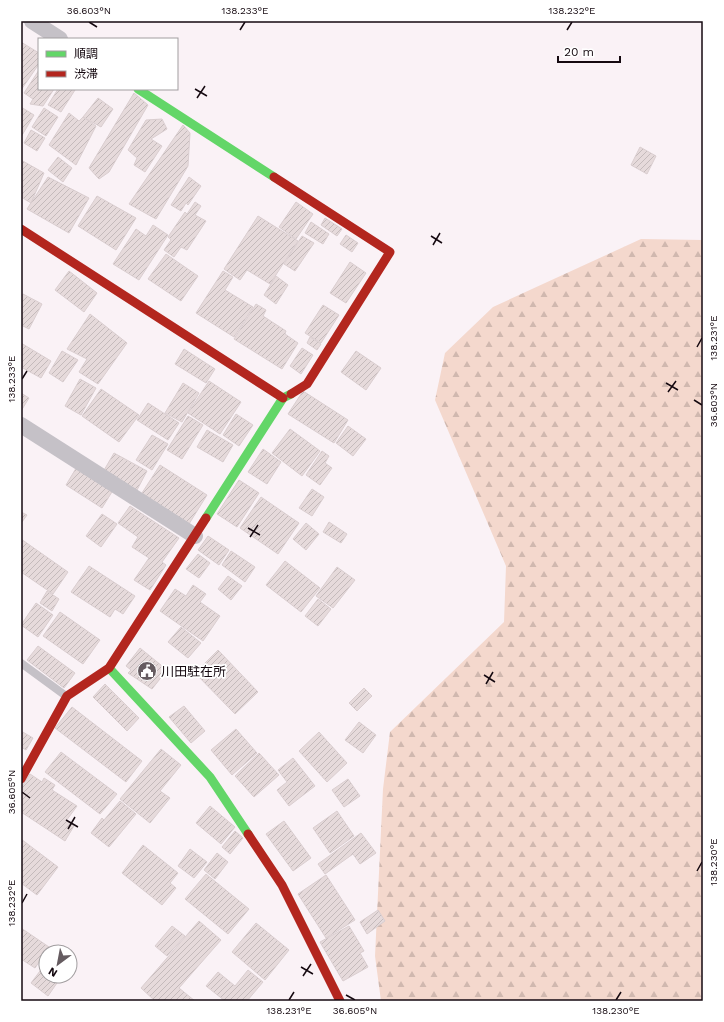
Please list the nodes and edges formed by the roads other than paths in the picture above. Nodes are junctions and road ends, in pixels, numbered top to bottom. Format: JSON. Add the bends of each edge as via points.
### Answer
{"nodes":[{"id":1,"x":32,"y":21,"type":"edge"},
{"id":2,"x":58,"y":38,"type":"edge"},
{"id":3,"x":140,"y":90,"type":"edge"},
{"id":4,"x":21,"y":229,"type":"edge"},
{"id":5,"x":283,"y":398,"type":"junction"},
{"id":6,"x":21,"y":425,"type":"edge"},
{"id":7,"x":195,"y":536,"type":"junction"},
{"id":8,"x":21,"y":663,"type":"edge"},
{"id":9,"x":109,"y":668,"type":"junction"},
{"id":10,"x":67,"y":696,"type":"junction"},
{"id":11,"x":21,"y":780,"type":"edge"},
{"id":12,"x":340,"y":1001,"type":"edge"}],
"edges":[{"from":1,"to":2,"type":"street"},
{"from":3,"to":5,"type":"street","via":[[390,252],[307,384]]},
{"from":4,"to":5,"type":"street"},
{"from":5,"to":7,"type":"street"},
{"from":6,"to":7,"type":"street"},
{"from":7,"to":9,"type":"street"},
{"from":8,"to":10,"type":"lane"},
{"from":9,"to":10,"type":"street"},
{"from":9,"to":12,"type":"street","via":[[210,777],[282,885]]},
{"from":10,"to":11,"type":"street"}]}
